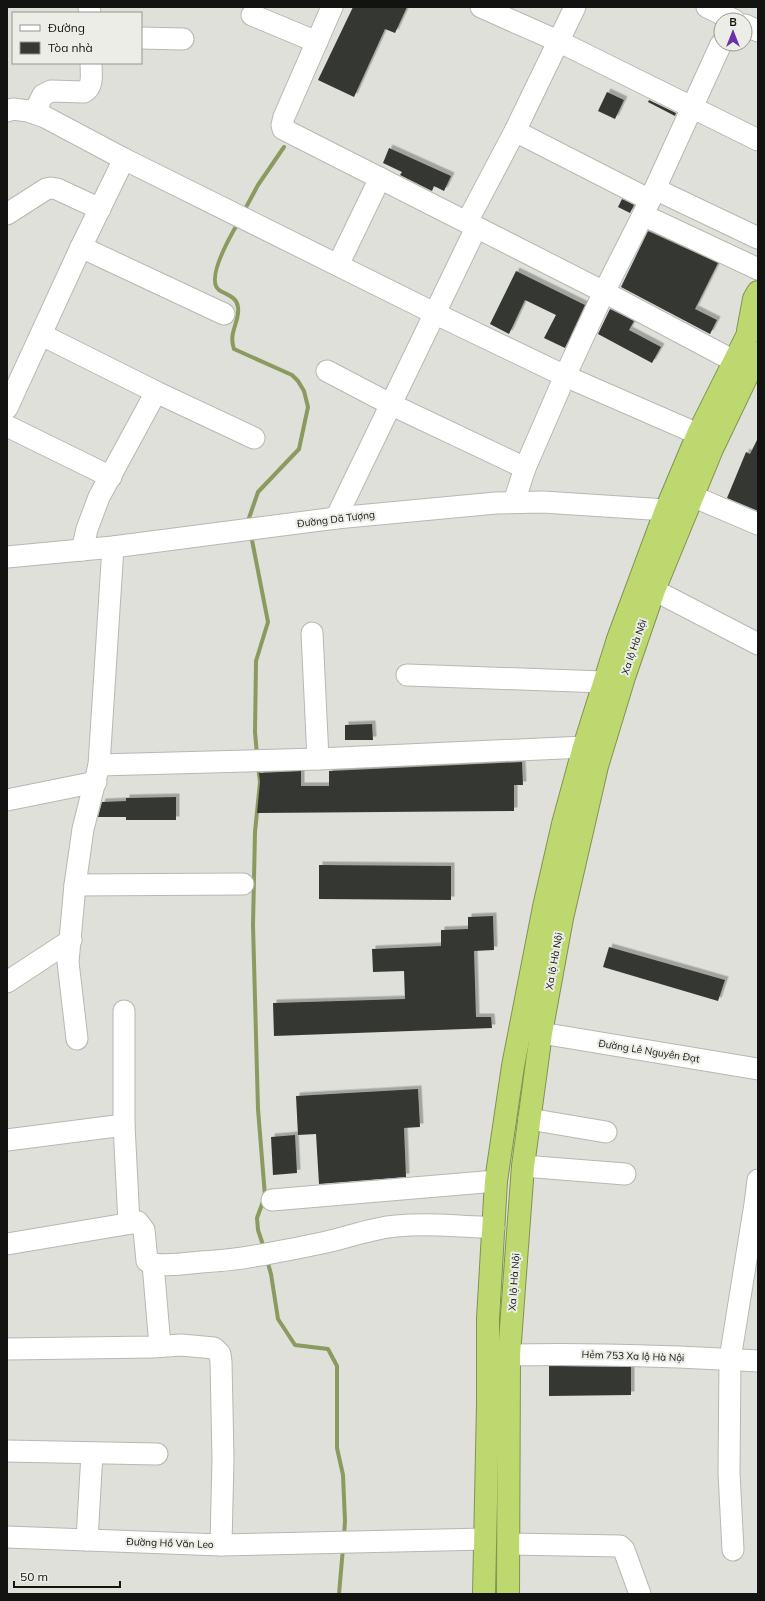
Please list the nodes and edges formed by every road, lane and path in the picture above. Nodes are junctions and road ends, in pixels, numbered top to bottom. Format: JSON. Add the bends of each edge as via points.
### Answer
{"nodes":[{"id":1,"x":332,"y":7,"type":"edge"},
{"id":2,"x":481,"y":7,"type":"edge"},
{"id":3,"x":575,"y":7,"type":"edge"},
{"id":4,"x":708,"y":7,"type":"edge"},
{"id":5,"x":721,"y":12,"type":"edge"},
{"id":6,"x":252,"y":14,"type":"dead end"},
{"id":7,"x":142,"y":38,"type":"edge"},
{"id":8,"x":183,"y":39,"type":"dead end"},
{"id":9,"x":558,"y":41,"type":"junction"},
{"id":10,"x":317,"y":42,"type":"junction"},
{"id":11,"x":717,"y":52,"type":"edge"},
{"id":12,"x":92,"y":64,"type":"edge"},
{"id":13,"x":692,"y":107,"type":"junction"},
{"id":14,"x":7,"y":111,"type":"edge"},
{"id":15,"x":34,"y":113,"type":"junction"},
{"id":16,"x":515,"y":131,"type":"junction"},
{"id":17,"x":758,"y":140,"type":"edge"},
{"id":18,"x":124,"y":159,"type":"junction"},
{"id":19,"x":380,"y":178,"type":"junction"},
{"id":20,"x":650,"y":201,"type":"junction"},
{"id":21,"x":100,"y":209,"type":"junction"},
{"id":22,"x":7,"y":214,"type":"edge"},
{"id":23,"x":471,"y":225,"type":"junction"},
{"id":24,"x":758,"y":238,"type":"edge"},
{"id":25,"x":81,"y":247,"type":"junction"},
{"id":26,"x":338,"y":264,"type":"junction"},
{"id":27,"x":758,"y":269,"type":"edge"},
{"id":28,"x":604,"y":292,"type":"junction"},
{"id":29,"x":758,"y":292,"type":"edge"},
{"id":30,"x":434,"y":313,"type":"junction"},
{"id":31,"x":224,"y":314,"type":"dead end"},
{"id":32,"x":753,"y":325,"type":"edge"},
{"id":33,"x":42,"y":335,"type":"junction"},
{"id":34,"x":751,"y":359,"type":"edge"},
{"id":35,"x":327,"y":371,"type":"dead end"},
{"id":36,"x":565,"y":376,"type":"junction"},
{"id":37,"x":156,"y":392,"type":"junction"},
{"id":38,"x":390,"y":404,"type":"junction"},
{"id":39,"x":7,"y":408,"type":"edge"},
{"id":40,"x":7,"y":426,"type":"edge"},
{"id":41,"x":698,"y":434,"type":"junction"},
{"id":42,"x":254,"y":438,"type":"dead end"},
{"id":43,"x":525,"y":468,"type":"junction"},
{"id":44,"x":111,"y":477,"type":"junction"},
{"id":45,"x":692,"y":496,"type":"junction"},
{"id":46,"x":514,"y":502,"type":"junction"},
{"id":47,"x":666,"y":510,"type":"junction"},
{"id":48,"x":336,"y":518,"type":"junction"},
{"id":49,"x":758,"y":524,"type":"edge"},
{"id":50,"x":113,"y":547,"type":"junction"},
{"id":51,"x":82,"y":550,"type":"junction"},
{"id":52,"x":7,"y":556,"type":"edge"},
{"id":53,"x":654,"y":590,"type":"junction"},
{"id":54,"x":312,"y":634,"type":"dead end"},
{"id":55,"x":758,"y":644,"type":"edge"},
{"id":56,"x":407,"y":675,"type":"dead end"},
{"id":57,"x":603,"y":682,"type":"junction"},
{"id":58,"x":584,"y":748,"type":"junction"},
{"id":59,"x":318,"y":759,"type":"junction"},
{"id":60,"x":97,"y":774,"type":"junction"},
{"id":61,"x":7,"y":800,"type":"edge"},
{"id":62,"x":243,"y":884,"type":"dead end"},
{"id":63,"x":75,"y":885,"type":"junction"},
{"id":64,"x":71,"y":940,"type":"junction"},
{"id":65,"x":7,"y":982,"type":"edge"},
{"id":66,"x":124,"y":1011,"type":"dead end"},
{"id":67,"x":540,"y":1033,"type":"junction"},
{"id":68,"x":77,"y":1039,"type":"dead end"},
{"id":69,"x":758,"y":1069,"type":"edge"},
{"id":70,"x":529,"y":1119,"type":"junction"},
{"id":71,"x":124,"y":1125,"type":"junction"},
{"id":72,"x":606,"y":1132,"type":"dead end"},
{"id":73,"x":7,"y":1140,"type":"edge"},
{"id":74,"x":523,"y":1166,"type":"junction"},
{"id":75,"x":625,"y":1174,"type":"dead end"},
{"id":76,"x":758,"y":1180,"type":"edge"},
{"id":77,"x":496,"y":1181,"type":"junction"},
{"id":78,"x":272,"y":1200,"type":"dead end"},
{"id":79,"x":129,"y":1223,"type":"junction"},
{"id":80,"x":494,"y":1228,"type":"junction"},
{"id":81,"x":7,"y":1244,"type":"edge"},
{"id":82,"x":153,"y":1264,"type":"junction"},
{"id":83,"x":160,"y":1346,"type":"junction"},
{"id":84,"x":7,"y":1349,"type":"edge"},
{"id":85,"x":509,"y":1355,"type":"junction"},
{"id":86,"x":730,"y":1359,"type":"junction"},
{"id":87,"x":758,"y":1361,"type":"edge"},
{"id":88,"x":7,"y":1451,"type":"edge"},
{"id":89,"x":92,"y":1453,"type":"junction"},
{"id":90,"x":157,"y":1454,"type":"dead end"},
{"id":91,"x":7,"y":1537,"type":"edge"},
{"id":92,"x":87,"y":1540,"type":"junction"},
{"id":93,"x":484,"y":1540,"type":"junction"},
{"id":94,"x":509,"y":1544,"type":"junction"},
{"id":95,"x":221,"y":1545,"type":"junction"},
{"id":96,"x":733,"y":1550,"type":"dead end"},
{"id":97,"x":484,"y":1594,"type":"edge"},
{"id":98,"x":508,"y":1594,"type":"edge"},
{"id":99,"x":640,"y":1594,"type":"edge"}],
"edges":[{"from":1,"to":10,"type":"street"},
{"from":2,"to":9,"type":"street"},
{"from":3,"to":9,"type":"street"},
{"from":4,"to":5,"type":"street"},
{"from":6,"to":10,"type":"street"},
{"from":7,"to":8,"type":"street"},
{"from":9,"to":13,"type":"street"},
{"from":9,"to":16,"type":"street"},
{"from":10,"to":19,"type":"street","via":[[282,125],[284,129]]},
{"from":11,"to":13,"type":"street"},
{"from":12,"to":15,"type":"street","via":[[89,89],[84,92],[50,91],[43,95]]},
{"from":13,"to":17,"type":"street"},
{"from":13,"to":20,"type":"street"},
{"from":14,"to":15,"type":"street","via":[[13,109]]},
{"from":15,"to":18,"type":"street"},
{"from":16,"to":20,"type":"street"},
{"from":16,"to":23,"type":"street"},
{"from":18,"to":21,"type":"street"},
{"from":18,"to":26,"type":"street"},
{"from":19,"to":23,"type":"street"},
{"from":19,"to":26,"type":"street"},
{"from":20,"to":24,"type":"street"},
{"from":20,"to":27,"type":"street"},
{"from":20,"to":28,"type":"street"},
{"from":21,"to":22,"type":"street","via":[[51,188]]},
{"from":21,"to":25,"type":"street"},
{"from":23,"to":28,"type":"street"},
{"from":23,"to":30,"type":"street"},
{"from":25,"to":31,"type":"street"},
{"from":25,"to":33,"type":"street"},
{"from":26,"to":30,"type":"street"},
{"from":28,"to":34,"type":"street"},
{"from":28,"to":36,"type":"street"},
{"from":29,"to":32,"type":"highway","via":[[754,299]]},
{"from":30,"to":36,"type":"street"},
{"from":30,"to":38,"type":"street"},
{"from":32,"to":34,"type":"highway"},
{"from":33,"to":37,"type":"street"},
{"from":33,"to":39,"type":"street"},
{"from":34,"to":41,"type":"highway"},
{"from":34,"to":45,"type":"highway","name":"Xa lộ Hà Nội"},
{"from":35,"to":38,"type":"street"},
{"from":36,"to":41,"type":"street"},
{"from":36,"to":43,"type":"street"},
{"from":37,"to":42,"type":"street"},
{"from":37,"to":44,"type":"street"},
{"from":38,"to":43,"type":"street"},
{"from":38,"to":48,"type":"street"},
{"from":40,"to":44,"type":"street"},
{"from":41,"to":47,"type":"highway"},
{"from":43,"to":46,"type":"street"},
{"from":44,"to":51,"type":"street","via":[[92,514]]},
{"from":45,"to":49,"type":"street"},
{"from":45,"to":53,"type":"highway","name":"Xa lộ Hà Nội"},
{"from":46,"to":47,"type":"street","name":"Đường Dã Tượng"},
{"from":46,"to":48,"type":"street","name":"Đường Dã Tượng"},
{"from":47,"to":57,"type":"highway"},
{"from":48,"to":50,"type":"street","name":"Đường Dã Tượng"},
{"from":50,"to":51,"type":"street","name":"Đường Dã Tượng"},
{"from":50,"to":60,"type":"street"},
{"from":51,"to":52,"type":"street","name":"Đường Dã Tượng"},
{"from":53,"to":55,"type":"street"},
{"from":53,"to":67,"type":"highway","name":"Xa lộ Hà Nội","via":[[597,766],[562,918]]},
{"from":54,"to":59,"type":"street"},
{"from":56,"to":57,"type":"street"},
{"from":57,"to":58,"type":"highway"},
{"from":58,"to":59,"type":"street"},
{"from":58,"to":77,"type":"highway","via":[[546,900],[521,1021]]},
{"from":59,"to":60,"type":"street","via":[[243,761]]},
{"from":60,"to":61,"type":"street"},
{"from":60,"to":63,"type":"street","via":[[83,829]]},
{"from":62,"to":63,"type":"street"},
{"from":63,"to":64,"type":"street"},
{"from":64,"to":65,"type":"street"},
{"from":64,"to":68,"type":"street","via":[[68,962]]},
{"from":66,"to":71,"type":"street"},
{"from":67,"to":69,"type":"street","name":"Đường Lê Nguyên Đạt"},
{"from":67,"to":70,"type":"highway","name":"Xa lộ Hà Nội"},
{"from":70,"to":72,"type":"street"},
{"from":70,"to":74,"type":"highway","name":"Xa lộ Hà Nội"},
{"from":71,"to":73,"type":"street"},
{"from":71,"to":79,"type":"street"},
{"from":74,"to":75,"type":"street"},
{"from":74,"to":85,"type":"highway","name":"Xa lộ Hà Nội"},
{"from":76,"to":86,"type":"street"},
{"from":77,"to":78,"type":"street"},
{"from":77,"to":80,"type":"highway"},
{"from":79,"to":81,"type":"street"},
{"from":79,"to":82,"type":"street","via":[[138,1222],[144,1230],[147,1259]]},
{"from":80,"to":82,"type":"street","via":[[396,1226],[224,1261]]},
{"from":80,"to":93,"type":"highway","via":[[488,1319]]},
{"from":82,"to":83,"type":"street"},
{"from":83,"to":84,"type":"street"},
{"from":83,"to":95,"type":"street","via":[[199,1346],[214,1348],[220,1354],[223,1458]]},
{"from":85,"to":86,"type":"street","name":"Hẻm 753 Xa lộ Hà Nội","via":[[570,1354]]},
{"from":85,"to":94,"type":"highway","name":"Xa lộ Hà Nội"},
{"from":86,"to":87,"type":"street","name":"Hẻm 753 Xa lộ Hà Nội"},
{"from":86,"to":96,"type":"street","via":[[729,1473]]},
{"from":88,"to":89,"type":"street"},
{"from":89,"to":90,"type":"street"},
{"from":89,"to":92,"type":"street"},
{"from":91,"to":92,"type":"street","name":"Đường Hồ Văn Leo"},
{"from":92,"to":95,"type":"street","name":"Đường Hồ Văn Leo"},
{"from":93,"to":95,"type":"street","name":"Đường Hồ Văn Leo"},
{"from":93,"to":97,"type":"highway"},
{"from":94,"to":98,"type":"highway","name":"Xa lộ Hà Nội"},
{"from":94,"to":99,"type":"street","via":[[620,1546],[624,1550]]}]}
